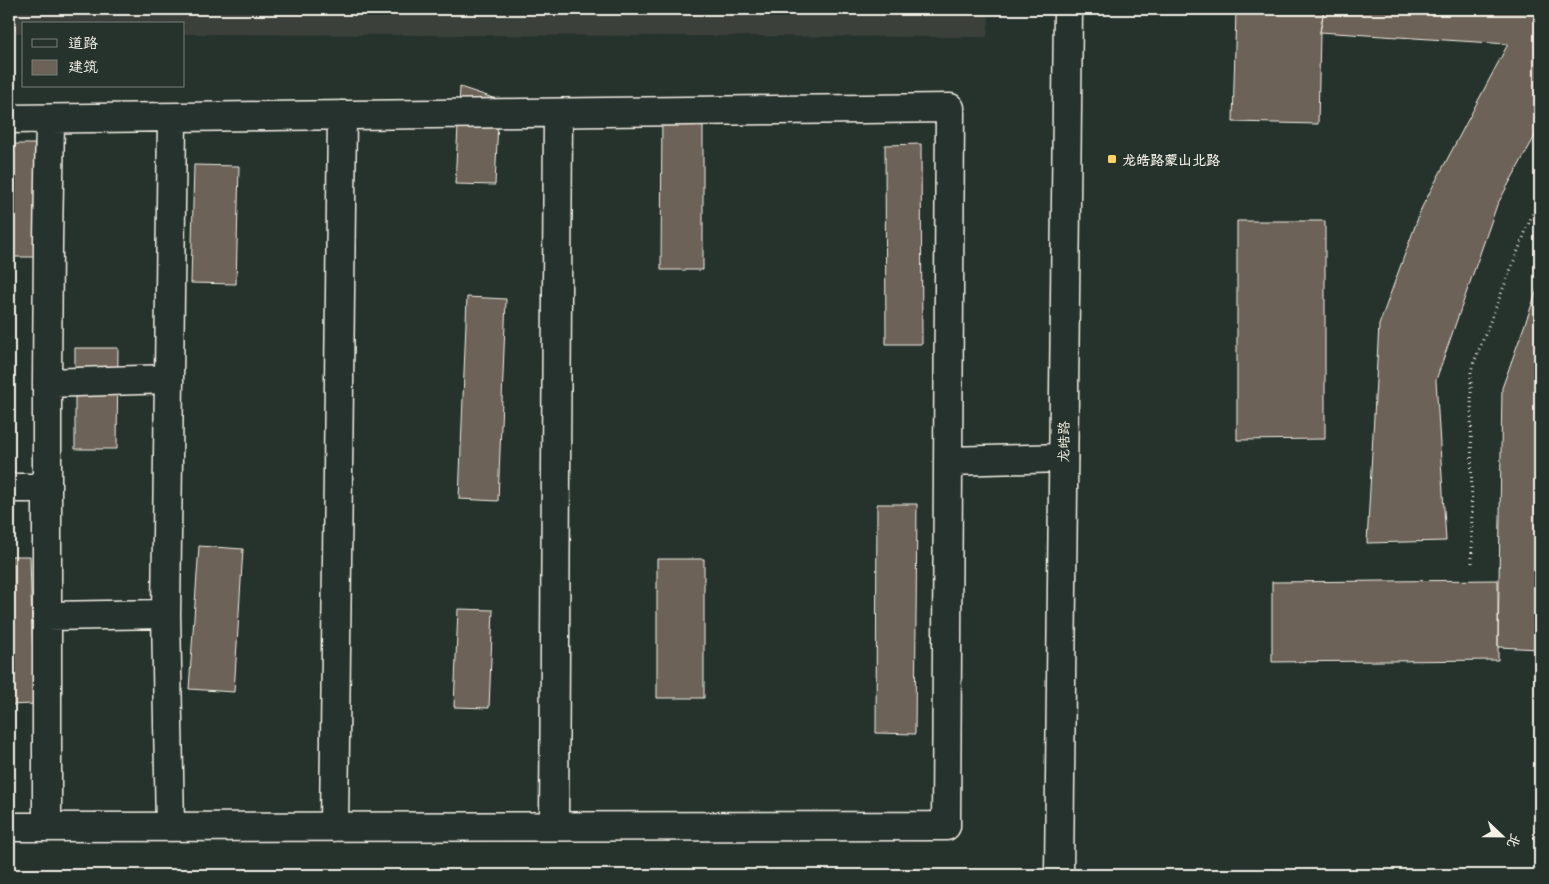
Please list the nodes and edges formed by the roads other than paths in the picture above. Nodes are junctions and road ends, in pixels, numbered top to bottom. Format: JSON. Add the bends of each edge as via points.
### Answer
{"nodes":[{"id":1,"x":1068,"y":9,"type":"edge"},
{"id":2,"x":558,"y":113,"type":"junction"},
{"id":3,"x":342,"y":115,"type":"junction"},
{"id":4,"x":172,"y":118,"type":"junction"},
{"id":5,"x":9,"y":119,"type":"edge"},
{"id":6,"x":50,"y":119,"type":"junction"},
{"id":7,"x":169,"y":379,"type":"junction"},
{"id":8,"x":47,"y":383,"type":"junction"},
{"id":9,"x":1063,"y":458,"type":"junction"},
{"id":10,"x":948,"y":461,"type":"junction"},
{"id":11,"x":9,"y":488,"type":"edge"},
{"id":12,"x":47,"y":488,"type":"junction"},
{"id":13,"x":166,"y":614,"type":"junction"},
{"id":14,"x":47,"y":616,"type":"junction"},
{"id":15,"x":554,"y":826,"type":"junction"},
{"id":16,"x":9,"y":827,"type":"edge"},
{"id":17,"x":47,"y":827,"type":"junction"},
{"id":18,"x":170,"y":827,"type":"junction"},
{"id":19,"x":334,"y":827,"type":"junction"},
{"id":20,"x":1059,"y":875,"type":"edge"}],
"edges":[{"from":1,"to":9,"type":"street","name":"龙皓路"},
{"from":2,"to":3,"type":"street"},
{"from":2,"to":10,"type":"street","via":[[950,108]]},
{"from":2,"to":15,"type":"street"},
{"from":3,"to":4,"type":"street"},
{"from":3,"to":19,"type":"street"},
{"from":4,"to":6,"type":"street"},
{"from":4,"to":7,"type":"street"},
{"from":5,"to":6,"type":"street"},
{"from":6,"to":8,"type":"street"},
{"from":7,"to":8,"type":"street"},
{"from":7,"to":13,"type":"street"},
{"from":8,"to":12,"type":"street"},
{"from":9,"to":10,"type":"street"},
{"from":9,"to":20,"type":"street","name":"龙皓路"},
{"from":10,"to":15,"type":"street","via":[[946,826]]},
{"from":11,"to":12,"type":"street"},
{"from":12,"to":14,"type":"street"},
{"from":13,"to":14,"type":"street"},
{"from":13,"to":18,"type":"street"},
{"from":14,"to":17,"type":"street"},
{"from":15,"to":19,"type":"street"},
{"from":16,"to":17,"type":"street"},
{"from":17,"to":18,"type":"street"},
{"from":18,"to":19,"type":"street"}]}
